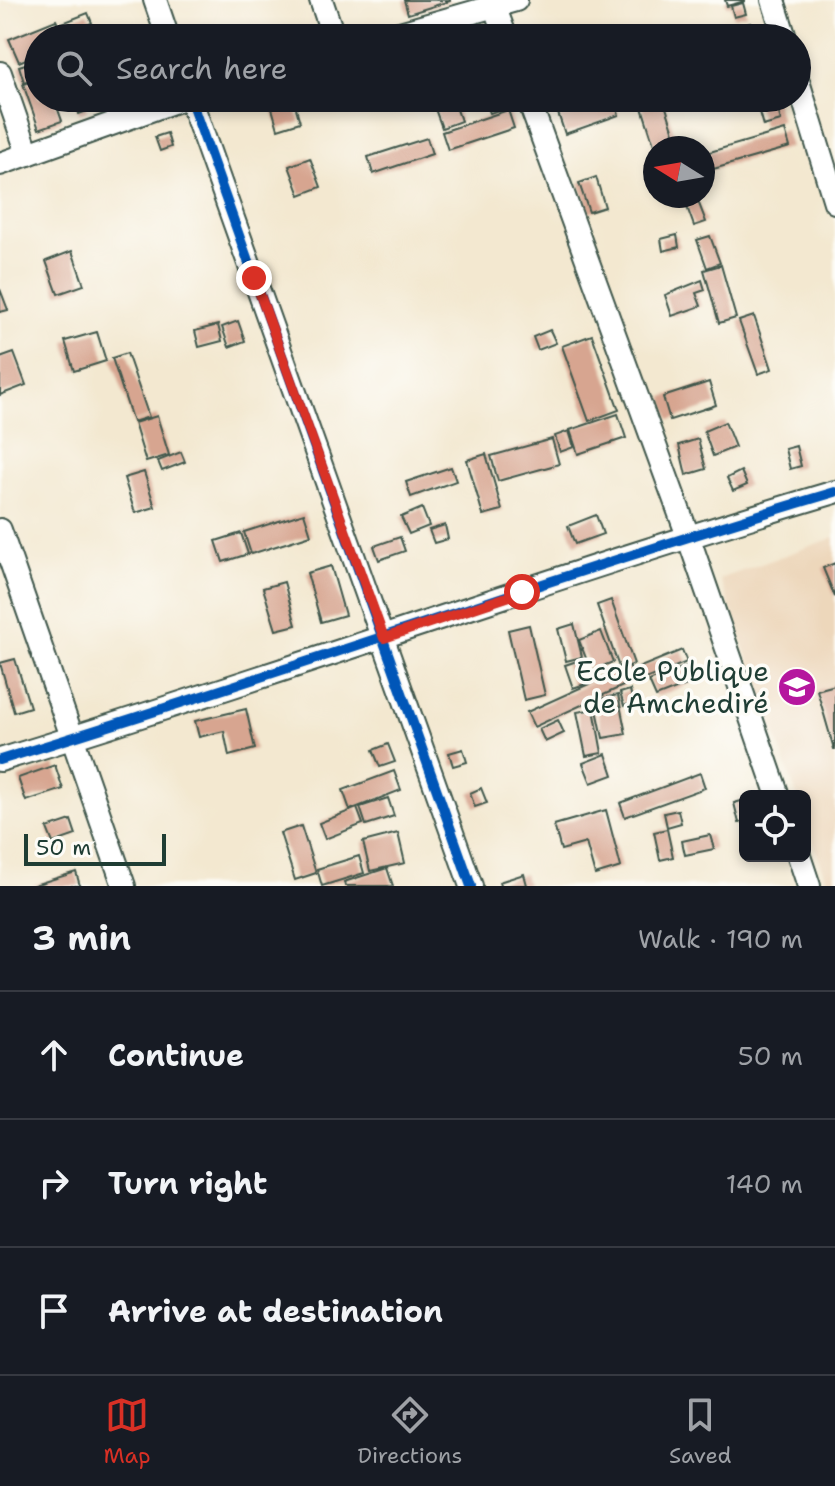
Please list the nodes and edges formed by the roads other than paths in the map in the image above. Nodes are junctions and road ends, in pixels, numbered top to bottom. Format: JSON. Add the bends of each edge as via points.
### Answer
{"nodes":[{"id":1,"x":155,"y":0,"type":"edge"},
{"id":2,"x":321,"y":0,"type":"edge"},
{"id":3,"x":516,"y":0,"type":"edge"},
{"id":4,"x":773,"y":0,"type":"edge"},
{"id":5,"x":493,"y":3,"type":"edge"},
{"id":6,"x":163,"y":24,"type":"edge"},
{"id":7,"x":329,"y":24,"type":"edge"},
{"id":8,"x":426,"y":24,"type":"edge"},
{"id":9,"x":501,"y":24,"type":"edge"},
{"id":10,"x":781,"y":24,"type":"edge"},
{"id":11,"x":0,"y":73,"type":"edge"},
{"id":12,"x":147,"y":112,"type":"edge"},
{"id":13,"x":192,"y":112,"type":"edge"},
{"id":14,"x":533,"y":112,"type":"edge"},
{"id":15,"x":807,"y":112,"type":"edge"},
{"id":16,"x":28,"y":154,"type":"junction"},
{"id":17,"x":0,"y":164,"type":"edge"},
{"id":18,"x":835,"y":202,"type":"edge"},
{"id":19,"x":835,"y":492,"type":"edge"},
{"id":20,"x":0,"y":530,"type":"edge"},
{"id":21,"x":688,"y":536,"type":"junction"},
{"id":22,"x":384,"y":638,"type":"junction"},
{"id":23,"x":71,"y":739,"type":"junction"},
{"id":24,"x":0,"y":760,"type":"edge"},
{"id":25,"x":776,"y":790,"type":"edge"},
{"id":26,"x":801,"y":862,"type":"edge"},
{"id":27,"x":124,"y":886,"type":"edge"},
{"id":28,"x":471,"y":886,"type":"edge"},
{"id":29,"x":809,"y":886,"type":"edge"}],
"edges":[{"from":1,"to":6,"type":"street"},
{"from":2,"to":7,"type":"street"},
{"from":3,"to":5,"type":"street"},
{"from":4,"to":10,"type":"street"},
{"from":5,"to":8,"type":"street"},
{"from":5,"to":9,"type":"street"},
{"from":11,"to":16,"type":"street"},
{"from":12,"to":16,"type":"street"},
{"from":13,"to":22,"type":"street"},
{"from":14,"to":21,"type":"street"},
{"from":15,"to":18,"type":"street"},
{"from":16,"to":17,"type":"street"},
{"from":19,"to":21,"type":"street"},
{"from":20,"to":23,"type":"street"},
{"from":21,"to":22,"type":"street"},
{"from":21,"to":25,"type":"street"},
{"from":22,"to":23,"type":"street"},
{"from":22,"to":28,"type":"street"},
{"from":23,"to":24,"type":"street"},
{"from":23,"to":27,"type":"street"},
{"from":26,"to":29,"type":"street"}]}
